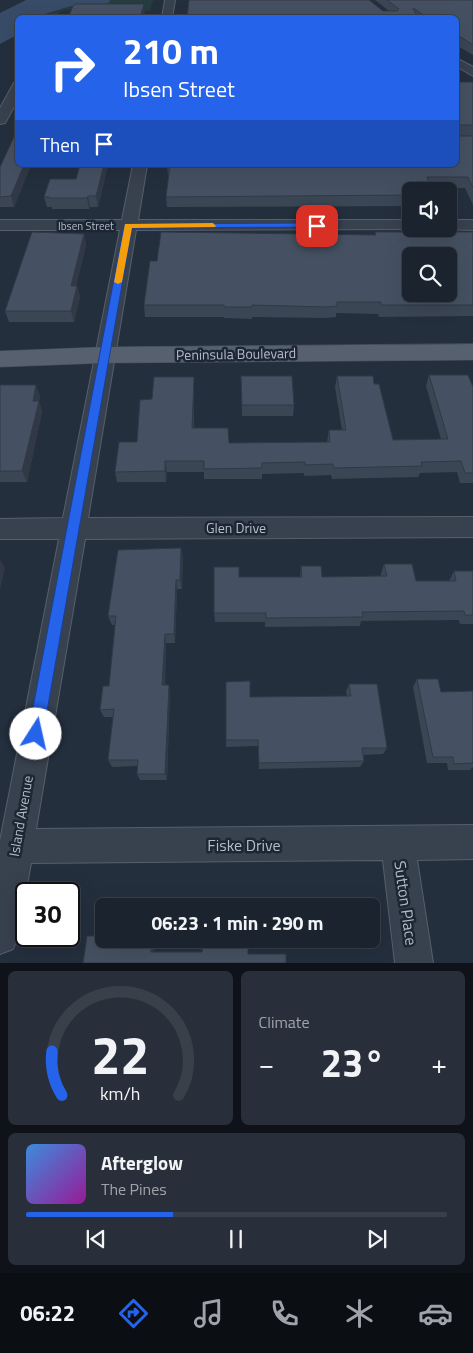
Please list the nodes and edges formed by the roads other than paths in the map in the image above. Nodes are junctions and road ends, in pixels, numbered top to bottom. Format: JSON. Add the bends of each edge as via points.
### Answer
{"nodes":[{"id":1,"x":170,"y":0,"type":"edge"},
{"id":2,"x":168,"y":15,"type":"edge"},
{"id":3,"x":459,"y":63,"type":"edge"},
{"id":4,"x":473,"y":72,"type":"edge"},
{"id":5,"x":459,"y":79,"type":"edge"},
{"id":6,"x":473,"y":79,"type":"edge"},
{"id":7,"x":15,"y":92,"type":"edge"},
{"id":8,"x":0,"y":120,"type":"edge"},
{"id":9,"x":140,"y":167,"type":"edge"},
{"id":10,"x":0,"y":225,"type":"edge"},
{"id":11,"x":402,"y":225,"type":"edge"},
{"id":12,"x":457,"y":225,"type":"edge"},
{"id":13,"x":473,"y":225,"type":"edge"},
{"id":14,"x":128,"y":226,"type":"junction"},
{"id":15,"x":473,"y":352,"type":"edge"},
{"id":16,"x":104,"y":355,"type":"junction"},
{"id":17,"x":0,"y":359,"type":"edge"},
{"id":18,"x":473,"y":527,"type":"edge"},
{"id":19,"x":73,"y":528,"type":"junction"},
{"id":20,"x":0,"y":529,"type":"edge"},
{"id":21,"x":473,"y":842,"type":"edge"},
{"id":22,"x":398,"y":844,"type":"junction"},
{"id":23,"x":16,"y":846,"type":"junction"},
{"id":24,"x":0,"y":936,"type":"edge"},
{"id":25,"x":414,"y":963,"type":"edge"}],
"edges":[{"from":1,"to":2,"type":"street"},
{"from":3,"to":4,"type":"street"},
{"from":5,"to":6,"type":"street"},
{"from":7,"to":8,"type":"street"},
{"from":9,"to":14,"type":"street","name":"Island Avenue"},
{"from":10,"to":14,"type":"street","name":"Ibsen Street"},
{"from":11,"to":14,"type":"street","name":"Ibsen Street"},
{"from":12,"to":13,"type":"street"},
{"from":14,"to":16,"type":"street","name":"Island Avenue"},
{"from":15,"to":16,"type":"main road","name":"Peninsula Boulevard"},
{"from":16,"to":17,"type":"main road","name":"Peninsula Boulevard"},
{"from":16,"to":19,"type":"street","name":"Island Avenue"},
{"from":18,"to":19,"type":"street","name":"Glen Drive"},
{"from":19,"to":20,"type":"street","name":"Glen Drive"},
{"from":19,"to":23,"type":"street","name":"Island Avenue"},
{"from":21,"to":22,"type":"street","name":"Fiske Drive"},
{"from":22,"to":23,"type":"street","name":"Fiske Drive"},
{"from":22,"to":25,"type":"street","name":"Sutton Place"},
{"from":23,"to":24,"type":"street","name":"Island Avenue"}]}
